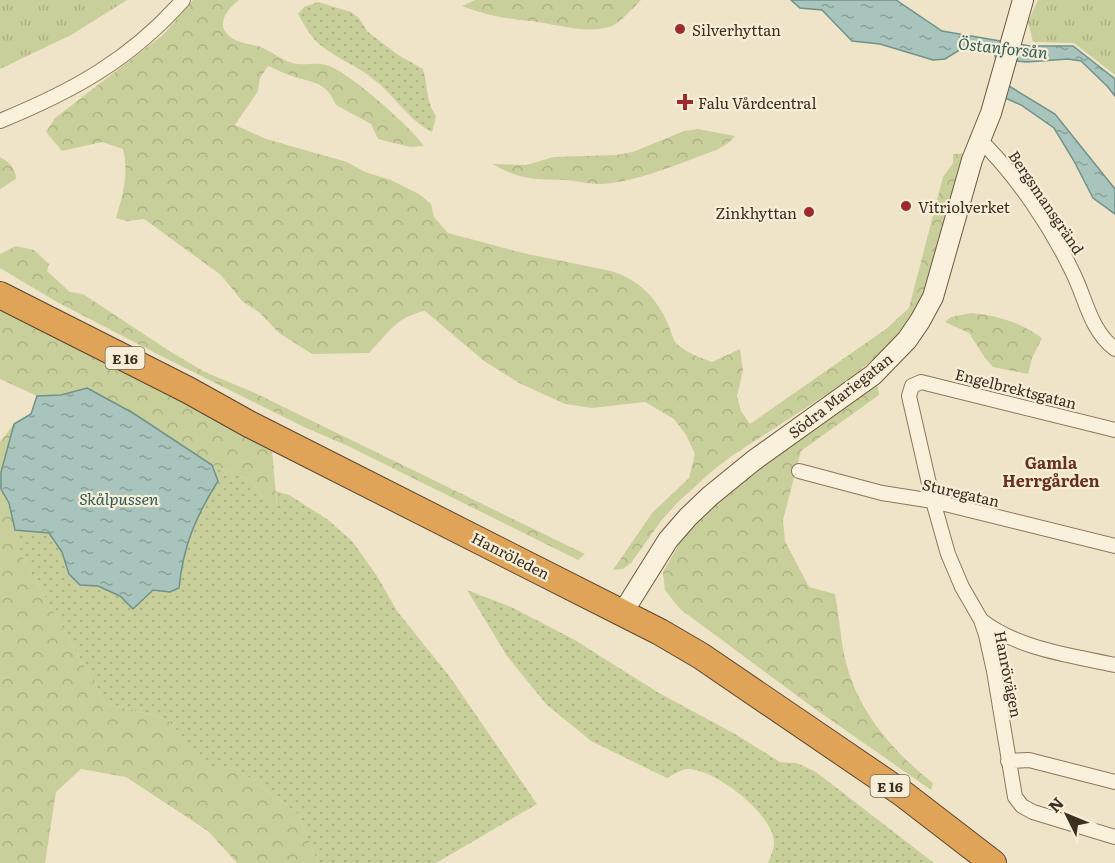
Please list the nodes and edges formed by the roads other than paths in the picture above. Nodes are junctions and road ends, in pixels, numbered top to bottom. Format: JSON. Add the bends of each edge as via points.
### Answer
{"nodes":[{"id":1,"x":183,"y":0,"type":"edge"},
{"id":2,"x":1023,"y":0,"type":"edge"},
{"id":3,"x":0,"y":121,"type":"edge"},
{"id":4,"x":980,"y":140,"type":"junction"},
{"id":5,"x":0,"y":295,"type":"edge"},
{"id":6,"x":1115,"y":349,"type":"edge"},
{"id":7,"x":911,"y":388,"type":"joint"},
{"id":8,"x":1115,"y":430,"type":"edge"},
{"id":9,"x":799,"y":471,"type":"dead end"},
{"id":10,"x":933,"y":501,"type":"junction"},
{"id":11,"x":1115,"y":546,"type":"edge"},
{"id":12,"x":623,"y":612,"type":"junction"},
{"id":13,"x":981,"y":620,"type":"junction"},
{"id":14,"x":1115,"y":665,"type":"edge"},
{"id":15,"x":1008,"y":761,"type":"junction"},
{"id":16,"x":1115,"y":782,"type":"edge"},
{"id":17,"x":1115,"y":837,"type":"edge"},
{"id":18,"x":993,"y":863,"type":"edge"}],
"edges":[{"from":1,"to":3,"type":"street","via":[[135,47],[97,74]]},
{"from":2,"to":4,"type":"street","name":"Södra Mariegatan"},
{"from":4,"to":6,"type":"street","name":"Bergsmansgränd","via":[[995,154],[1046,226],[1074,274],[1092,320]]},
{"from":4,"to":12,"type":"street","name":"Södra Mariegatan","via":[[933,297],[907,340],[873,375],[753,461],[695,510],[668,540]]},
{"from":5,"to":12,"type":"highway","name":"Hanröleden","number":"E 16"},
{"from":7,"to":8,"type":"street","name":"Engelbrektsgatan","via":[[921,382]]},
{"from":7,"to":10,"type":"street","name":"Hanrövägen","via":[[909,401]]},
{"from":9,"to":10,"type":"street","name":"Sturegatan","via":[[882,493]]},
{"from":10,"to":11,"type":"street","name":"Sturegatan"},
{"from":10,"to":13,"type":"street","name":"Hanrövägen","via":[[954,569]]},
{"from":12,"to":18,"type":"highway","name":"Hanröleden","number":"E 16","via":[[701,656],[784,712]]},
{"from":13,"to":14,"type":"street","via":[[1021,642]]},
{"from":13,"to":15,"type":"street","name":"Hanrövägen","via":[[994,671]]},
{"from":15,"to":16,"type":"street","via":[[1029,760]]},
{"from":15,"to":17,"type":"street","name":"Hanrövägen","via":[[1016,797],[1026,809]]}]}
